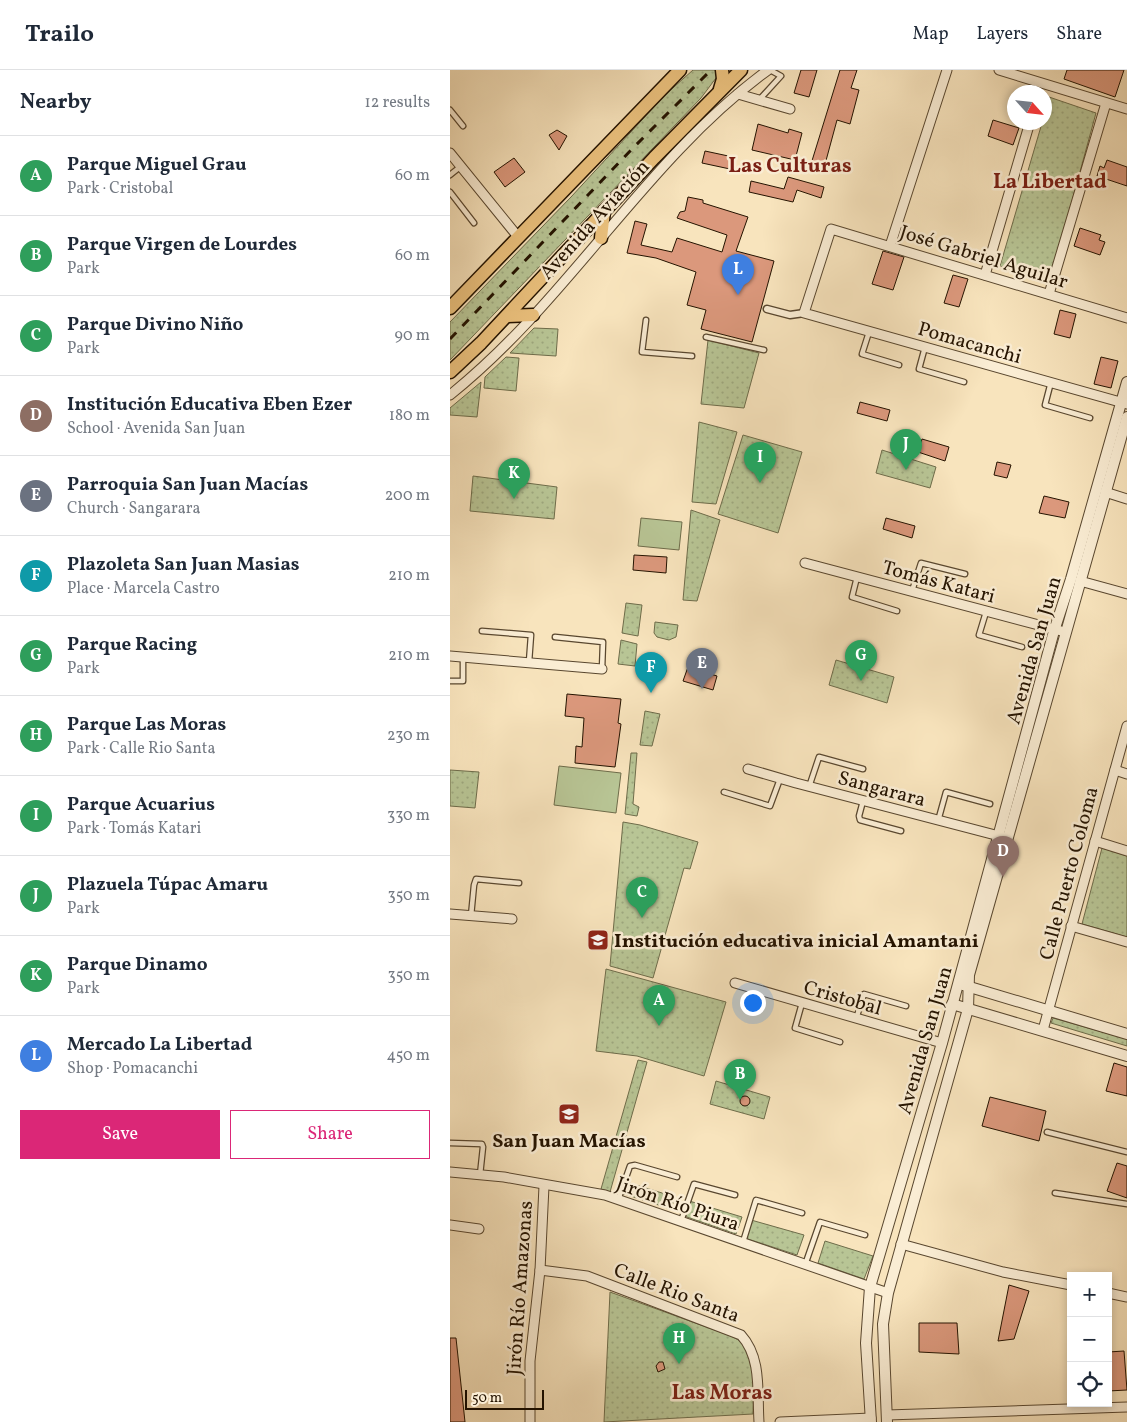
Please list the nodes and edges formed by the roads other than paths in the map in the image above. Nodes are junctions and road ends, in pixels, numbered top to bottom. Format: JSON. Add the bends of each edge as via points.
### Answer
{"nodes":[{"id":1,"x":680,"y":70,"type":"edge"},
{"id":2,"x":722,"y":70,"type":"edge"},
{"id":3,"x":741,"y":70,"type":"edge"},
{"id":4,"x":769,"y":70,"type":"edge"},
{"id":5,"x":947,"y":70,"type":"edge"},
{"id":6,"x":999,"y":70,"type":"edge"},
{"id":7,"x":1034,"y":85,"type":"edge"},
{"id":8,"x":1052,"y":91,"type":"edge"},
{"id":9,"x":718,"y":92,"type":"junction"},
{"id":10,"x":738,"y":94,"type":"junction"},
{"id":11,"x":759,"y":100,"type":"junction"},
{"id":12,"x":1106,"y":103,"type":"junction"},
{"id":13,"x":790,"y":109,"type":"dead end"},
{"id":14,"x":1127,"y":109,"type":"edge"},
{"id":15,"x":450,"y":110,"type":"edge"},
{"id":16,"x":463,"y":126,"type":"dead end"},
{"id":17,"x":1028,"y":130,"type":"edge"},
{"id":18,"x":450,"y":153,"type":"edge"},
{"id":19,"x":460,"y":167,"type":"junction"},
{"id":20,"x":450,"y":175,"type":"edge"},
{"id":21,"x":450,"y":192,"type":"edge"},
{"id":22,"x":604,"y":211,"type":"junction"},
{"id":23,"x":474,"y":223,"type":"dead end"},
{"id":24,"x":519,"y":238,"type":"junction"},
{"id":25,"x":601,"y":238,"type":"junction"},
{"id":26,"x":890,"y":246,"type":"junction"},
{"id":27,"x":984,"y":275,"type":"junction"},
{"id":28,"x":1049,"y":294,"type":"junction"},
{"id":29,"x":450,"y":308,"type":"edge"},
{"id":30,"x":767,"y":309,"type":"dead end"},
{"id":31,"x":804,"y":313,"type":"junction"},
{"id":32,"x":532,"y":315,"type":"junction"},
{"id":33,"x":507,"y":316,"type":"junction"},
{"id":34,"x":1127,"y":318,"type":"edge"},
{"id":35,"x":646,"y":320,"type":"dead end"},
{"id":36,"x":869,"y":332,"type":"junction"},
{"id":37,"x":706,"y":337,"type":"dead end"},
{"id":38,"x":925,"y":347,"type":"junction"},
{"id":39,"x":764,"y":350,"type":"dead end"},
{"id":40,"x":692,"y":356,"type":"dead end"},
{"id":41,"x":899,"y":365,"type":"dead end"},
{"id":42,"x":450,"y":372,"type":"edge"},
{"id":43,"x":964,"y":382,"type":"dead end"},
{"id":44,"x":1051,"y":382,"type":"junction"},
{"id":45,"x":1127,"y":382,"type":"edge"},
{"id":46,"x":450,"y":395,"type":"edge"},
{"id":47,"x":1124,"y":403,"type":"edge"},
{"id":48,"x":1127,"y":417,"type":"edge"},
{"id":49,"x":1090,"y":418,"type":"dead end"},
{"id":50,"x":1105,"y":492,"type":"junction"},
{"id":51,"x":1127,"y":499,"type":"edge"},
{"id":52,"x":805,"y":563,"type":"dead end"},
{"id":53,"x":965,"y":574,"type":"dead end"},
{"id":54,"x":858,"y":577,"type":"junction"},
{"id":55,"x":1080,"y":581,"type":"junction"},
{"id":56,"x":912,"y":592,"type":"junction"},
{"id":57,"x":1127,"y":594,"type":"edge"},
{"id":58,"x":897,"y":611,"type":"dead end"},
{"id":59,"x":986,"y":612,"type":"junction"},
{"id":60,"x":482,"y":631,"type":"dead end"},
{"id":61,"x":1060,"y":632,"type":"junction"},
{"id":62,"x":555,"y":637,"type":"dead end"},
{"id":63,"x":1022,"y":647,"type":"dead end"},
{"id":64,"x":450,"y":656,"type":"edge"},
{"id":65,"x":463,"y":657,"type":"junction"},
{"id":66,"x":529,"y":664,"type":"junction"},
{"id":67,"x":602,"y":669,"type":"joint"},
{"id":68,"x":450,"y":681,"type":"edge"},
{"id":69,"x":1127,"y":726,"type":"edge"},
{"id":70,"x":748,"y":768,"type":"dead end"},
{"id":71,"x":863,"y":769,"type":"dead end"},
{"id":72,"x":1115,"y":770,"type":"junction"},
{"id":73,"x":1127,"y":774,"type":"edge"},
{"id":74,"x":780,"y":779,"type":"junction"},
{"id":75,"x":809,"y":787,"type":"junction"},
{"id":76,"x":724,"y":792,"type":"dead end"},
{"id":77,"x":862,"y":801,"type":"junction"},
{"id":78,"x":990,"y":804,"type":"dead end"},
{"id":79,"x":938,"y":821,"type":"junction"},
{"id":80,"x":901,"y":831,"type":"dead end"},
{"id":81,"x":1004,"y":837,"type":"junction"},
{"id":82,"x":1095,"y":841,"type":"junction"},
{"id":83,"x":1127,"y":850,"type":"edge"},
{"id":84,"x":519,"y":883,"type":"dead end"},
{"id":85,"x":450,"y":914,"type":"edge"},
{"id":86,"x":471,"y":916,"type":"junction"},
{"id":87,"x":512,"y":919,"type":"dead end"},
{"id":88,"x":1072,"y":926,"type":"junction"},
{"id":89,"x":1127,"y":942,"type":"edge"},
{"id":90,"x":735,"y":983,"type":"dead end"},
{"id":91,"x":958,"y":984,"type":"junction"},
{"id":92,"x":969,"y":987,"type":"junction"},
{"id":93,"x":802,"y":1003,"type":"junction"},
{"id":94,"x":952,"y":1004,"type":"junction"},
{"id":95,"x":906,"y":1006,"type":"dead end"},
{"id":96,"x":968,"y":1009,"type":"junction"},
{"id":97,"x":1048,"y":1011,"type":"junction"},
{"id":98,"x":856,"y":1019,"type":"junction"},
{"id":99,"x":1043,"y":1030,"type":"junction"},
{"id":100,"x":1127,"y":1034,"type":"edge"},
{"id":101,"x":840,"y":1042,"type":"dead end"},
{"id":102,"x":942,"y":1044,"type":"junction"},
{"id":103,"x":1127,"y":1056,"type":"edge"},
{"id":104,"x":1047,"y":1132,"type":"dead end"},
{"id":105,"x":450,"y":1143,"type":"edge"},
{"id":106,"x":1127,"y":1152,"type":"edge"},
{"id":107,"x":450,"y":1172,"type":"edge"},
{"id":108,"x":480,"y":1175,"type":"junction"},
{"id":109,"x":677,"y":1177,"type":"dead end"},
{"id":110,"x":544,"y":1186,"type":"junction"},
{"id":111,"x":1055,"y":1193,"type":"dead end"},
{"id":112,"x":735,"y":1195,"type":"dead end"},
{"id":113,"x":618,"y":1200,"type":"junction"},
{"id":114,"x":1127,"y":1204,"type":"edge"},
{"id":115,"x":802,"y":1212,"type":"dead end"},
{"id":116,"x":681,"y":1222,"type":"junction"},
{"id":117,"x":450,"y":1225,"type":"edge"},
{"id":118,"x":479,"y":1229,"type":"dead end"},
{"id":119,"x":865,"y":1234,"type":"dead end"},
{"id":120,"x":743,"y":1244,"type":"junction"},
{"id":121,"x":901,"y":1244,"type":"junction"},
{"id":122,"x":804,"y":1265,"type":"junction"},
{"id":123,"x":540,"y":1270,"type":"junction"},
{"id":124,"x":1067,"y":1284,"type":"edge"},
{"id":125,"x":870,"y":1287,"type":"junction"},
{"id":126,"x":888,"y":1293,"type":"junction"},
{"id":127,"x":1112,"y":1294,"type":"edge"},
{"id":128,"x":1127,"y":1297,"type":"edge"},
{"id":129,"x":1127,"y":1407,"type":"edge"},
{"id":130,"x":887,"y":1418,"type":"edge"},
{"id":131,"x":871,"y":1420,"type":"edge"},
{"id":132,"x":530,"y":1422,"type":"edge"},
{"id":133,"x":759,"y":1422,"type":"edge"},
{"id":134,"x":780,"y":1422,"type":"edge"}],
"edges":[{"from":1,"to":24,"type":"main road","name":"Avenida Aviación"},
{"from":2,"to":9,"type":"main road","via":[[723,79]]},
{"from":3,"to":9,"type":"main road","name":"Avenida Aviación"},
{"from":4,"to":10,"type":"street","name":"Avenida Aviación"},
{"from":4,"to":11,"type":"lane","via":[[781,76]]},
{"from":5,"to":26,"type":"street"},
{"from":6,"to":7,"type":"street"},
{"from":8,"to":12,"type":"street"},
{"from":9,"to":22,"type":"main road","name":"Avenida Aviación"},
{"from":10,"to":11,"type":"street"},
{"from":10,"to":25,"type":"street","name":"Avenida Aviación","via":[[691,139]]},
{"from":11,"to":13,"type":"street"},
{"from":12,"to":14,"type":"street"},
{"from":12,"to":28,"type":"street"},
{"from":15,"to":16,"type":"lane"},
{"from":17,"to":27,"type":"street"},
{"from":18,"to":19,"type":"street"},
{"from":19,"to":20,"type":"lane"},
{"from":19,"to":24,"type":"street"},
{"from":21,"to":23,"type":"lane"},
{"from":22,"to":25,"type":"main road"},
{"from":22,"to":33,"type":"main road","name":"Avenida Aviación"},
{"from":24,"to":29,"type":"main road","name":"Avenida Aviación"},
{"from":25,"to":32,"type":"street","name":"Avenida Aviación"},
{"from":26,"to":27,"type":"street","name":"José Gabriel Aguilar"},
{"from":26,"to":31,"type":"street","name":"José Gabriel Aguilar","via":[[830,228]]},
{"from":27,"to":28,"type":"street","name":"José Gabriel Aguilar"},
{"from":28,"to":34,"type":"street","name":"José Gabriel Aguilar"},
{"from":30,"to":31,"type":"street","via":[[790,315]]},
{"from":31,"to":36,"type":"street","name":"Pomacanchi"},
{"from":32,"to":33,"type":"main road"},
{"from":32,"to":46,"type":"street","name":"Avenida Aviación","via":[[503,348]]},
{"from":33,"to":42,"type":"main road","name":"Avenida Aviación"},
{"from":35,"to":40,"type":"lane","via":[[642,352]]},
{"from":36,"to":38,"type":"street","name":"Pomacanchi"},
{"from":36,"to":41,"type":"lane","via":[[862,354]]},
{"from":37,"to":39,"type":"lane"},
{"from":38,"to":43,"type":"lane","via":[[919,369]]},
{"from":38,"to":44,"type":"street","name":"Pomacanchi"},
{"from":44,"to":47,"type":"street","name":"Pomacanchi"},
{"from":44,"to":49,"type":"lane","via":[[1045,405]]},
{"from":45,"to":47,"type":"street","name":"Avenida San Juan"},
{"from":47,"to":61,"type":"street","name":"Avenida San Juan","via":[[1071,579]]},
{"from":48,"to":50,"type":"street","name":"Avenida San Juan"},
{"from":50,"to":51,"type":"street"},
{"from":50,"to":55,"type":"street","name":"Avenida San Juan"},
{"from":52,"to":54,"type":"street","name":"Tomás Katari"},
{"from":53,"to":56,"type":"lane","via":[[921,563]]},
{"from":54,"to":56,"type":"street","name":"Tomás Katari"},
{"from":54,"to":58,"type":"lane","via":[[852,597]]},
{"from":55,"to":57,"type":"street"},
{"from":55,"to":61,"type":"street","name":"Avenida San Juan"},
{"from":56,"to":59,"type":"street","name":"Tomás Katari"},
{"from":59,"to":61,"type":"street","name":"Tomás Katari"},
{"from":59,"to":63,"type":"lane","via":[[979,635]]},
{"from":60,"to":66,"type":"lane","via":[[531,635]]},
{"from":61,"to":81,"type":"street","name":"Avenida San Juan"},
{"from":62,"to":67,"type":"lane","via":[[603,642]]},
{"from":64,"to":65,"type":"street"},
{"from":65,"to":66,"type":"street"},
{"from":65,"to":68,"type":"lane","via":[[463,681]]},
{"from":66,"to":67,"type":"street"},
{"from":69,"to":72,"type":"street","name":"Calle Puerto Coloma"},
{"from":70,"to":74,"type":"street","name":"Sangarara"},
{"from":71,"to":75,"type":"lane","via":[[819,756]]},
{"from":72,"to":73,"type":"street"},
{"from":72,"to":82,"type":"street","name":"Calle Puerto Coloma"},
{"from":74,"to":75,"type":"street","name":"Sangarara"},
{"from":74,"to":76,"type":"lane","via":[[770,806]]},
{"from":75,"to":77,"type":"street","name":"Sangarara"},
{"from":77,"to":79,"type":"street","name":"Sangarara"},
{"from":77,"to":80,"type":"lane","via":[[860,820]]},
{"from":78,"to":79,"type":"lane","via":[[946,792]]},
{"from":79,"to":81,"type":"street","name":"Sangarara"},
{"from":81,"to":91,"type":"street","name":"Avenida San Juan"},
{"from":81,"to":92,"type":"street","name":"Avenida San Juan"},
{"from":82,"to":83,"type":"street"},
{"from":82,"to":88,"type":"street","name":"Calle Puerto Coloma"},
{"from":84,"to":86,"type":"lane","via":[[476,879]]},
{"from":85,"to":86,"type":"street"},
{"from":86,"to":87,"type":"street"},
{"from":88,"to":89,"type":"street"},
{"from":88,"to":97,"type":"street","name":"Calle Puerto Coloma"},
{"from":90,"to":93,"type":"street","name":"Cristobal"},
{"from":91,"to":92,"type":"street"},
{"from":91,"to":94,"type":"street","name":"Avenida San Juan"},
{"from":92,"to":96,"type":"street","name":"Avenida San Juan"},
{"from":92,"to":97,"type":"street"},
{"from":93,"to":98,"type":"street","name":"Cristobal"},
{"from":93,"to":101,"type":"lane","via":[[795,1028]]},
{"from":94,"to":96,"type":"street"},
{"from":94,"to":102,"type":"street","name":"Avenida San Juan"},
{"from":95,"to":98,"type":"lane","via":[[864,994]]},
{"from":96,"to":99,"type":"street"},
{"from":96,"to":121,"type":"street","name":"Avenida San Juan"},
{"from":97,"to":99,"type":"street","name":"Calle Puerto Coloma"},
{"from":97,"to":100,"type":"street"},
{"from":98,"to":102,"type":"street","name":"Cristobal"},
{"from":99,"to":103,"type":"street"},
{"from":102,"to":125,"type":"street","name":"Avenida San Juan"},
{"from":104,"to":106,"type":"lane"},
{"from":105,"to":108,"type":"lane","via":[[484,1146]]},
{"from":107,"to":108,"type":"street","name":"Jirón Río Piura"},
{"from":108,"to":110,"type":"street","name":"Jirón Río Piura"},
{"from":109,"to":113,"type":"lane","via":[[635,1164],[630,1166]]},
{"from":110,"to":113,"type":"street","name":"Jirón Río Piura"},
{"from":110,"to":123,"type":"street","name":"Jirón Río Amazonas"},
{"from":111,"to":114,"type":"lane"},
{"from":112,"to":116,"type":"lane","via":[[694,1184]]},
{"from":113,"to":116,"type":"street","name":"Jirón Río Piura"},
{"from":115,"to":120,"type":"lane","via":[[756,1200]]},
{"from":116,"to":120,"type":"street","name":"Jirón Río Piura"},
{"from":117,"to":118,"type":"street"},
{"from":119,"to":122,"type":"lane","via":[[820,1222]]},
{"from":120,"to":122,"type":"street","name":"Jirón Río Piura"},
{"from":121,"to":124,"type":"street","via":[[1003,1272]]},
{"from":121,"to":126,"type":"street","name":"Avenida San Juan"},
{"from":122,"to":125,"type":"street","name":"Jirón Río Piura"},
{"from":123,"to":132,"type":"street","name":"Jirón Río Amazonas","via":[[530,1361]]},
{"from":123,"to":133,"type":"street","name":"Calle Rio Santa","via":[[587,1276],[741,1335],[756,1360]]},
{"from":125,"to":126,"type":"street","name":"Jirón Río Piura"},
{"from":125,"to":131,"type":"street","name":"Avenida San Juan","via":[[866,1343]]},
{"from":126,"to":130,"type":"street","name":"Avenida San Juan","via":[[883,1324]]},
{"from":127,"to":128,"type":"street"},
{"from":129,"to":130,"type":"street"},
{"from":131,"to":134,"type":"street"}]}
